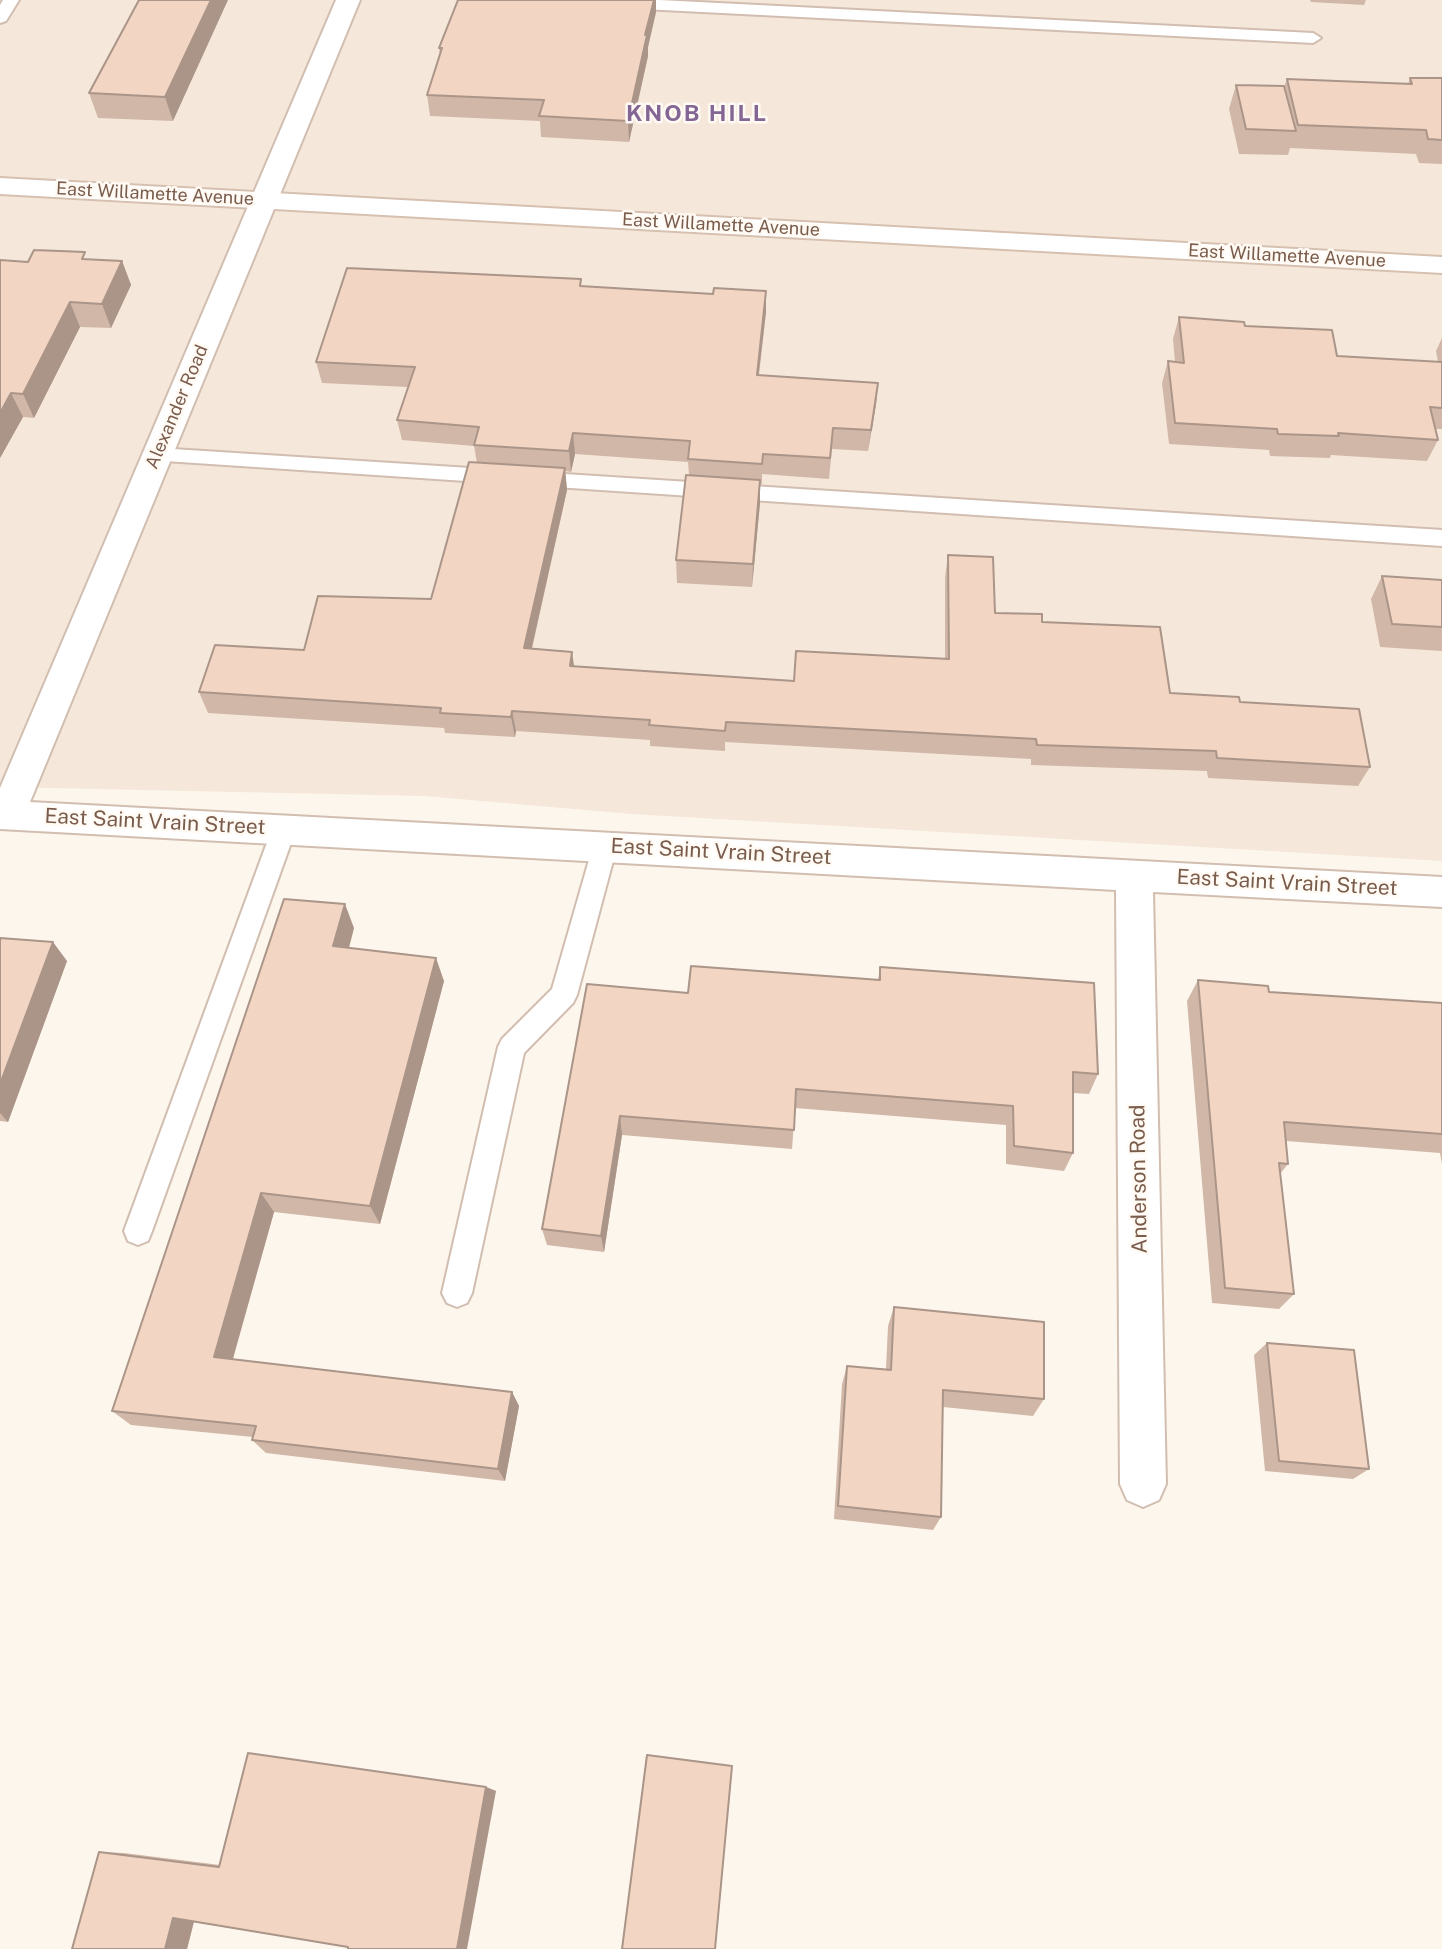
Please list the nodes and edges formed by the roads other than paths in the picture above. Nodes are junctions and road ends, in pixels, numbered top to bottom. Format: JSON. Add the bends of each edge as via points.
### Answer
{"nodes":[{"id":1,"x":11,"y":0,"type":"edge"},
{"id":2,"x":348,"y":0,"type":"edge"},
{"id":3,"x":564,"y":0,"type":"edge"},
{"id":4,"x":0,"y":18,"type":"edge"},
{"id":5,"x":1312,"y":37,"type":"dead end"},
{"id":6,"x":0,"y":186,"type":"edge"},
{"id":7,"x":264,"y":200,"type":"junction"},
{"id":8,"x":1442,"y":265,"type":"edge"},
{"id":9,"x":157,"y":455,"type":"junction"},
{"id":10,"x":1442,"y":538,"type":"edge"},
{"id":11,"x":4,"y":815,"type":"edge"},
{"id":12,"x":284,"y":829,"type":"junction"},
{"id":13,"x":605,"y":846,"type":"junction"},
{"id":14,"x":1134,"y":874,"type":"junction"},
{"id":15,"x":1442,"y":892,"type":"edge"},
{"id":16,"x":138,"y":1231,"type":"dead end"},
{"id":17,"x":457,"y":1293,"type":"dead end"},
{"id":18,"x":1143,"y":1484,"type":"dead end"}],
"edges":[{"from":1,"to":4,"type":"lane"},
{"from":2,"to":7,"type":"street","name":"Alexander Road"},
{"from":3,"to":5,"type":"lane"},
{"from":6,"to":7,"type":"street","name":"East Willamette Avenue"},
{"from":7,"to":8,"type":"street","name":"East Willamette Avenue"},
{"from":7,"to":9,"type":"street","name":"Alexander Road"},
{"from":9,"to":10,"type":"lane"},
{"from":9,"to":11,"type":"street","name":"Alexander Road"},
{"from":11,"to":12,"type":"street","name":"East Saint Vrain Street"},
{"from":12,"to":13,"type":"street","name":"East Saint Vrain Street"},
{"from":12,"to":16,"type":"lane"},
{"from":13,"to":14,"type":"street","name":"East Saint Vrain Street"},
{"from":13,"to":17,"type":"lane","via":[[565,995],[512,1047]]},
{"from":14,"to":15,"type":"street","name":"East Saint Vrain Street"},
{"from":14,"to":18,"type":"street","name":"Anderson Road"}]}
